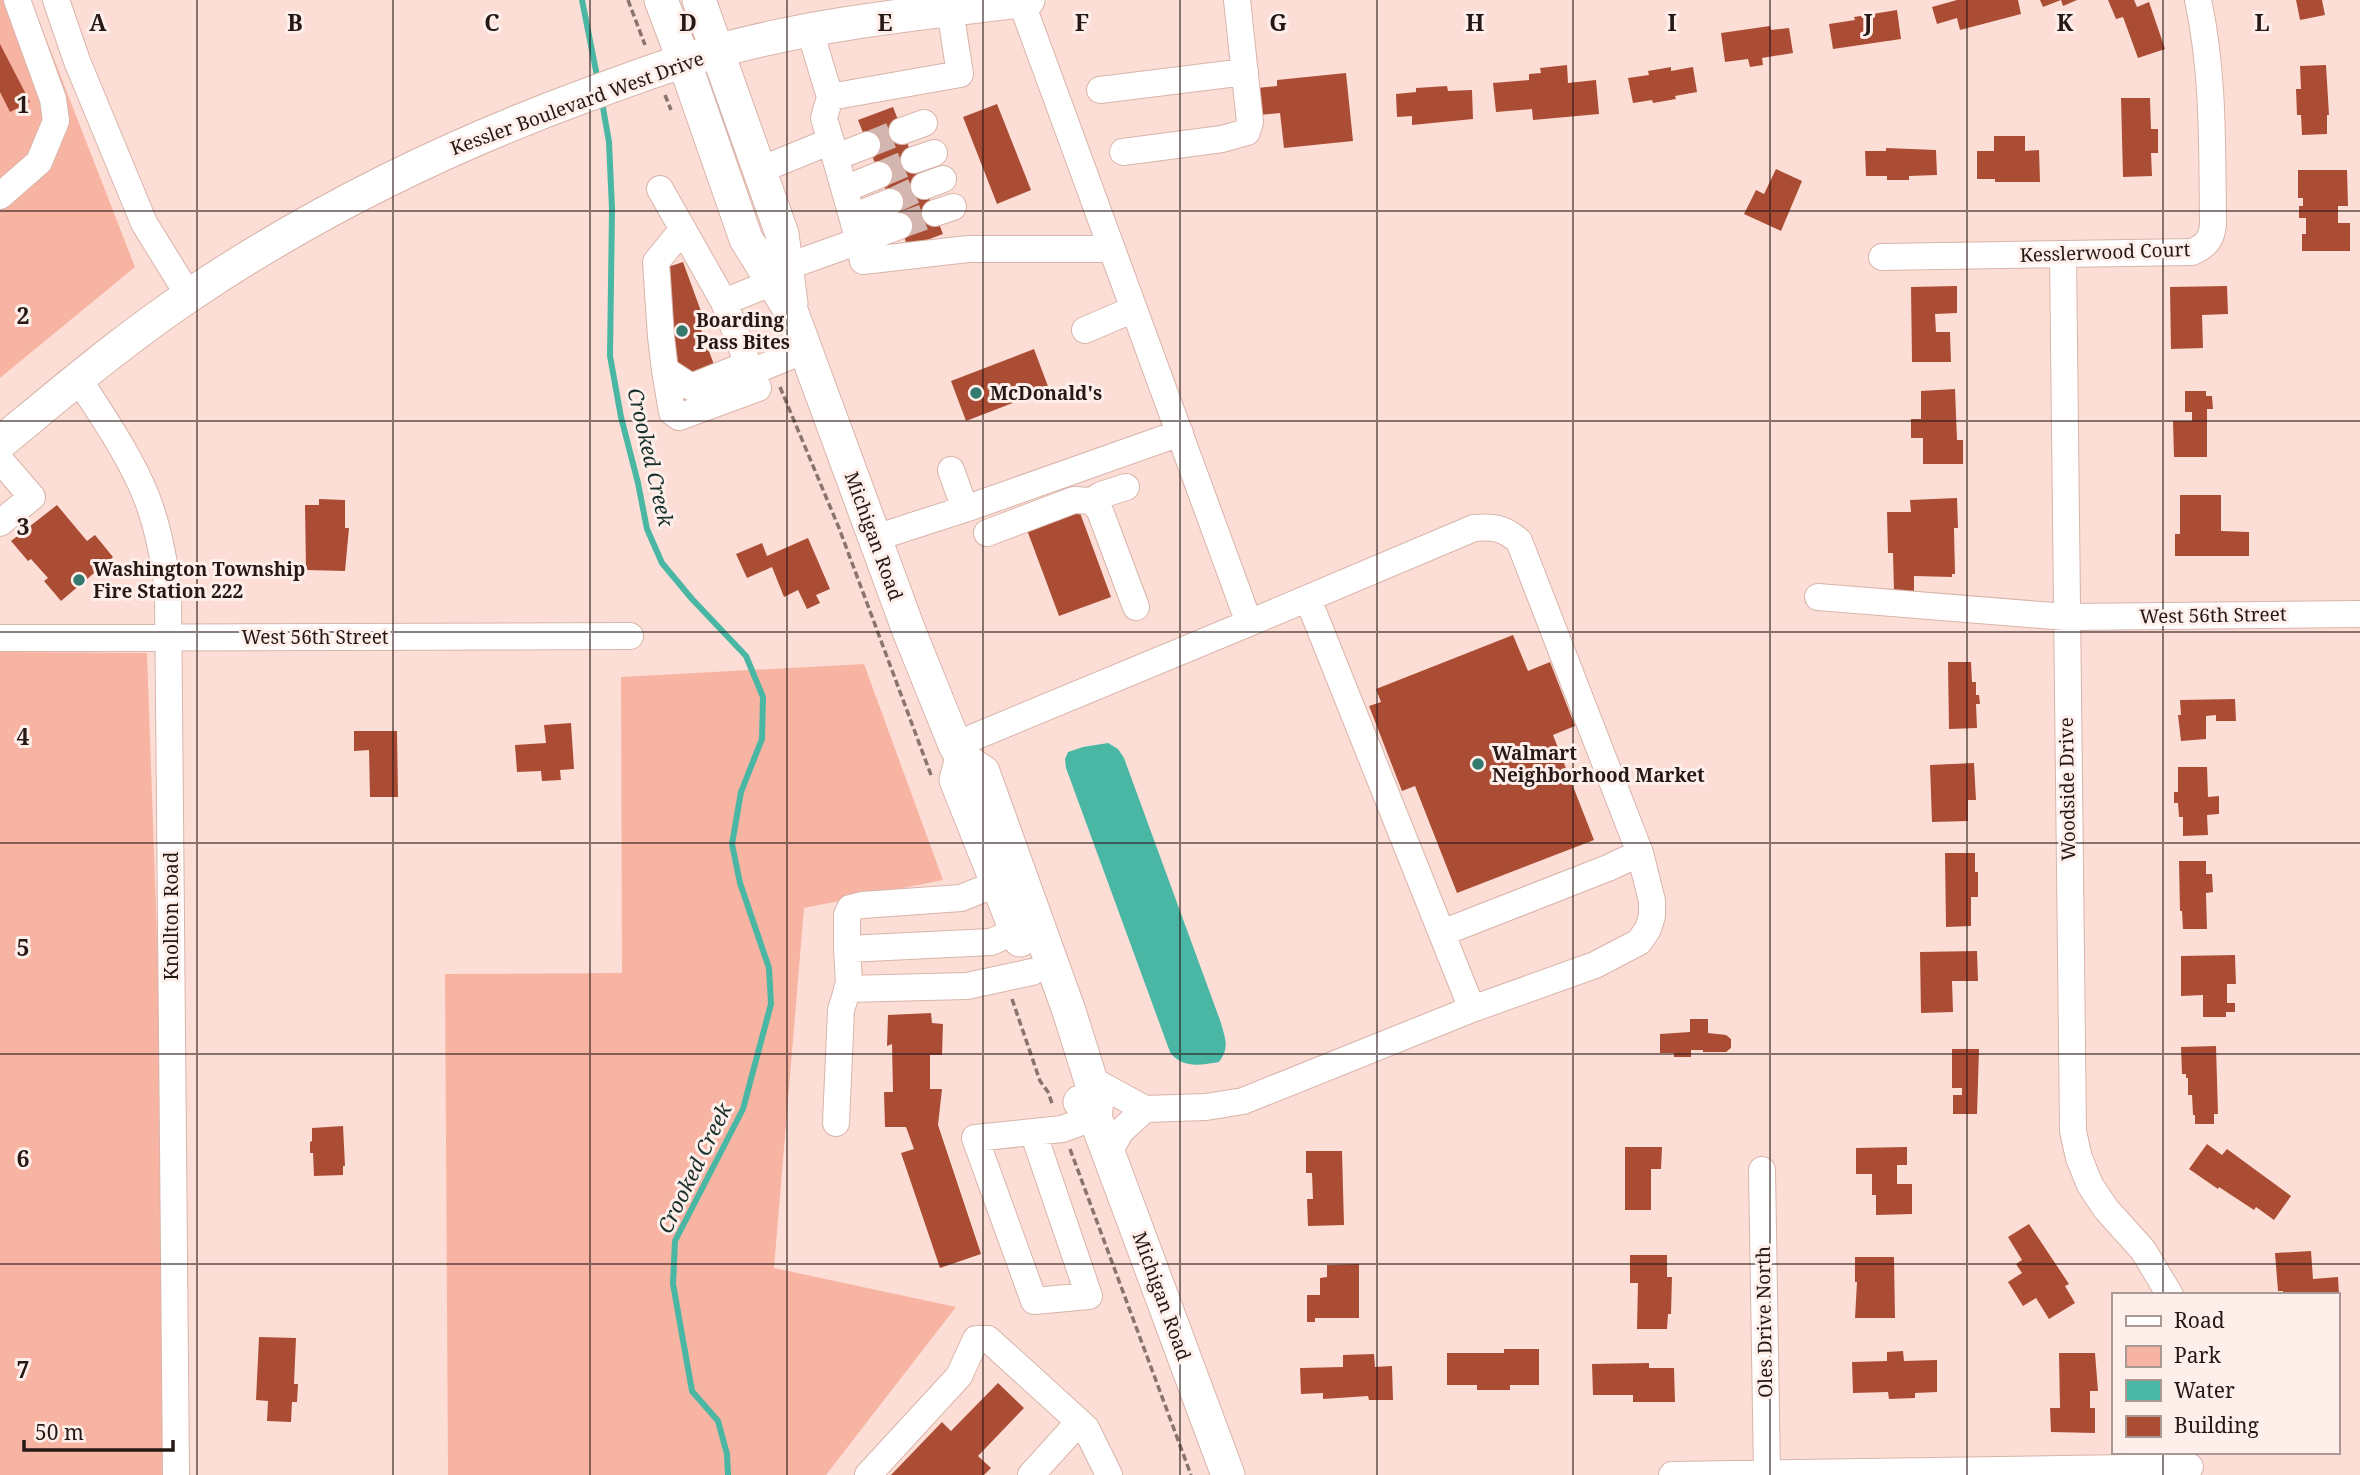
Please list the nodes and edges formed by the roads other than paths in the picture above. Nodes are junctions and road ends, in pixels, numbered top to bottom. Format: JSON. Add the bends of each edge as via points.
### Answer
{"nodes":[{"id":1,"x":17,"y":0,"type":"edge"},
{"id":2,"x":55,"y":0,"type":"edge"},
{"id":3,"x":661,"y":0,"type":"edge"},
{"id":4,"x":699,"y":0,"type":"edge"},
{"id":5,"x":1028,"y":0,"type":"edge"},
{"id":6,"x":1237,"y":0,"type":"edge"},
{"id":7,"x":2198,"y":0,"type":"edge"},
{"id":8,"x":1021,"y":1,"type":"edge"},
{"id":9,"x":950,"y":10,"type":"junction"},
{"id":10,"x":853,"y":11,"type":"edge"},
{"id":11,"x":810,"y":31,"type":"junction"},
{"id":12,"x":718,"y":50,"type":"junction"},
{"id":13,"x":660,"y":69,"type":"junction"},
{"id":14,"x":1245,"y":72,"type":"junction"},
{"id":15,"x":1100,"y":90,"type":"dead end"},
{"id":16,"x":830,"y":97,"type":"junction"},
{"id":17,"x":867,"y":145,"type":"tunnel mouth"},
{"id":18,"x":833,"y":149,"type":"junction"},
{"id":19,"x":1123,"y":152,"type":"dead end"},
{"id":20,"x":760,"y":170,"type":"junction"},
{"id":21,"x":879,"y":175,"type":"tunnel mouth"},
{"id":22,"x":660,"y":189,"type":"dead end"},
{"id":23,"x":845,"y":189,"type":"junction"},
{"id":24,"x":0,"y":196,"type":"edge"},
{"id":25,"x":890,"y":202,"type":"tunnel mouth"},
{"id":26,"x":899,"y":226,"type":"tunnel mouth"},
{"id":27,"x":683,"y":229,"type":"junction"},
{"id":28,"x":856,"y":229,"type":"junction"},
{"id":29,"x":1112,"y":249,"type":"junction"},
{"id":30,"x":2063,"y":254,"type":"junction"},
{"id":31,"x":1882,"y":257,"type":"dead end"},
{"id":32,"x":780,"y":274,"type":"junction"},
{"id":33,"x":189,"y":296,"type":"junction"},
{"id":34,"x":724,"y":302,"type":"junction"},
{"id":35,"x":1134,"y":309,"type":"junction"},
{"id":36,"x":1085,"y":330,"type":"dead end"},
{"id":37,"x":806,"y":350,"type":"junction"},
{"id":38,"x":757,"y":367,"type":"junction"},
{"id":39,"x":78,"y":378,"type":"junction"},
{"id":40,"x":1180,"y":433,"type":"junction"},
{"id":41,"x":0,"y":443,"type":"edge"},
{"id":42,"x":0,"y":460,"type":"edge"},
{"id":43,"x":951,"y":470,"type":"dead end"},
{"id":44,"x":1126,"y":487,"type":"dead end"},
{"id":45,"x":1092,"y":501,"type":"junction"},
{"id":46,"x":965,"y":509,"type":"junction"},
{"id":47,"x":0,"y":523,"type":"edge"},
{"id":48,"x":987,"y":533,"type":"dead end"},
{"id":49,"x":875,"y":538,"type":"junction"},
{"id":50,"x":1818,"y":597,"type":"dead end"},
{"id":51,"x":1308,"y":599,"type":"junction"},
{"id":52,"x":1136,"y":607,"type":"dead end"},
{"id":53,"x":2360,"y":614,"type":"edge"},
{"id":54,"x":2066,"y":617,"type":"junction"},
{"id":55,"x":1249,"y":623,"type":"junction"},
{"id":56,"x":630,"y":635,"type":"dead end"},
{"id":57,"x":0,"y":638,"type":"edge"},
{"id":58,"x":169,"y":638,"type":"junction"},
{"id":59,"x":958,"y":751,"type":"junction"},
{"id":60,"x":1640,"y":853,"type":"junction"},
{"id":61,"x":998,"y":883,"type":"junction"},
{"id":62,"x":1017,"y":931,"type":"junction"},
{"id":63,"x":1442,"y":933,"type":"junction"},
{"id":64,"x":848,"y":949,"type":"junction"},
{"id":65,"x":1018,"y":975,"type":"junction"},
{"id":66,"x":848,"y":989,"type":"junction"},
{"id":67,"x":1472,"y":1009,"type":"junction"},
{"id":68,"x":1090,"y":1079,"type":"junction"},
{"id":69,"x":1145,"y":1109,"type":"junction"},
{"id":70,"x":1095,"y":1117,"type":"junction"},
{"id":71,"x":836,"y":1123,"type":"dead end"},
{"id":72,"x":1033,"y":1132,"type":"junction"},
{"id":73,"x":1109,"y":1153,"type":"junction"},
{"id":74,"x":1762,"y":1170,"type":"dead end"},
{"id":75,"x":2168,"y":1293,"type":"edge"},
{"id":76,"x":1079,"y":1422,"type":"junction"},
{"id":77,"x":2190,"y":1465,"type":"edge"},
{"id":78,"x":1767,"y":1474,"type":"edge"},
{"id":79,"x":176,"y":1475,"type":"edge"},
{"id":80,"x":868,"y":1475,"type":"edge"},
{"id":81,"x":1031,"y":1475,"type":"edge"},
{"id":82,"x":1109,"y":1475,"type":"edge"},
{"id":83,"x":1228,"y":1475,"type":"edge"},
{"id":84,"x":1672,"y":1475,"type":"edge"}],
"edges":[{"from":1,"to":24,"type":"street","via":[[57,121],[39,162]]},
{"from":2,"to":33,"type":"street","via":[[144,223]]},
{"from":3,"to":13,"type":"main road","name":"Michigan Road"},
{"from":4,"to":12,"type":"main road","name":"Michigan Road"},
{"from":5,"to":8,"type":"main road","name":"Kessler Boulevard West Drive"},
{"from":6,"to":14,"type":"street"},
{"from":7,"to":30,"type":"street","name":"Kesslerwood Court","via":[[2211,80],[2212,234],[2202,248],[2192,252]]},
{"from":8,"to":9,"type":"main road","name":"Kessler Boulevard West Drive"},
{"from":8,"to":29,"type":"street"},
{"from":9,"to":10,"type":"main road","name":"Kessler Boulevard West Drive"},
{"from":9,"to":16,"type":"street","via":[[960,74]]},
{"from":10,"to":11,"type":"main road","name":"Kessler Boulevard West Drive"},
{"from":11,"to":12,"type":"main road","name":"Kessler Boulevard West Drive"},
{"from":11,"to":16,"type":"street"},
{"from":12,"to":13,"type":"main road","name":"Kessler Boulevard West Drive"},
{"from":12,"to":20,"type":"main road","name":"Michigan Road"},
{"from":13,"to":32,"type":"main road","name":"Michigan Road","via":[[746,239]]},
{"from":13,"to":33,"type":"main road","name":"Kessler Boulevard West Drive","via":[[442,153],[259,251]]},
{"from":14,"to":15,"type":"street"},
{"from":14,"to":19,"type":"street","via":[[1247,132]]},
{"from":16,"to":18,"type":"street","via":[[824,118]]},
{"from":17,"to":18,"type":"street"},
{"from":18,"to":20,"type":"street"},
{"from":18,"to":23,"type":"street"},
{"from":20,"to":32,"type":"main road","name":"Michigan Road","via":[[782,234]]},
{"from":21,"to":23,"type":"street"},
{"from":22,"to":27,"type":"street"},
{"from":23,"to":28,"type":"street"},
{"from":25,"to":28,"type":"street"},
{"from":26,"to":28,"type":"street"},
{"from":27,"to":34,"type":"street"},
{"from":27,"to":38,"type":"street","via":[[656,262],[672,412],[679,417],[758,388]]},
{"from":28,"to":29,"type":"street","via":[[863,261],[968,249]]},
{"from":28,"to":32,"type":"street"},
{"from":29,"to":35,"type":"street"},
{"from":30,"to":31,"type":"street","name":"Kesslerwood Court"},
{"from":30,"to":54,"type":"street","name":"Woodside Drive"},
{"from":32,"to":34,"type":"street"},
{"from":32,"to":37,"type":"main road","name":"Michigan Road"},
{"from":33,"to":39,"type":"main road","name":"Kessler Boulevard West Drive"},
{"from":34,"to":38,"type":"street"},
{"from":35,"to":36,"type":"street"},
{"from":35,"to":40,"type":"street"},
{"from":37,"to":38,"type":"street"},
{"from":37,"to":49,"type":"main road","name":"Michigan Road"},
{"from":39,"to":41,"type":"main road","name":"Kessler Boulevard West Drive"},
{"from":39,"to":58,"type":"street","name":"Knollton Road","via":[[115,435],[146,496],[165,572]]},
{"from":40,"to":46,"type":"street"},
{"from":40,"to":55,"type":"street"},
{"from":42,"to":47,"type":"street","via":[[32,497]]},
{"from":43,"to":46,"type":"street"},
{"from":44,"to":45,"type":"street"},
{"from":45,"to":48,"type":"street","via":[[1074,500]]},
{"from":45,"to":52,"type":"street","via":[[1100,511]]},
{"from":46,"to":49,"type":"street"},
{"from":49,"to":59,"type":"main road","name":"Michigan Road"},
{"from":50,"to":54,"type":"street","name":"West 56th Street"},
{"from":51,"to":55,"type":"street"},
{"from":51,"to":60,"type":"street","via":[[1474,528],[1506,530],[1519,541]]},
{"from":51,"to":63,"type":"street"},
{"from":53,"to":54,"type":"street","name":"West 56th Street"},
{"from":54,"to":75,"type":"street","name":"Woodside Drive","via":[[2073,1131],[2090,1185],[2143,1250]]},
{"from":55,"to":59,"type":"street"},
{"from":56,"to":58,"type":"street","name":"West 56th Street"},
{"from":57,"to":58,"type":"street","name":"West 56th Street"},
{"from":58,"to":79,"type":"street","name":"Knollton Road"},
{"from":59,"to":61,"type":"main road","name":"Michigan Road","via":[[956,780]]},
{"from":59,"to":68,"type":"main road","name":"Michigan Road","via":[[983,772]]},
{"from":60,"to":63,"type":"street"},
{"from":60,"to":67,"type":"street","via":[[1652,916],[1639,942],[1595,965]]},
{"from":61,"to":62,"type":"main road","name":"Michigan Road"},
{"from":61,"to":64,"type":"street","via":[[961,898],[850,908]]},
{"from":62,"to":64,"type":"street","via":[[991,942]]},
{"from":62,"to":65,"type":"main road","name":"Michigan Road"},
{"from":63,"to":67,"type":"street"},
{"from":64,"to":66,"type":"street"},
{"from":65,"to":66,"type":"street","via":[[967,986]]},
{"from":65,"to":70,"type":"main road","name":"Michigan Road","via":[[1080,1102]]},
{"from":66,"to":71,"type":"street","via":[[841,1010]]},
{"from":67,"to":69,"type":"street","via":[[1243,1101]]},
{"from":68,"to":69,"type":"street"},
{"from":68,"to":70,"type":"main road","name":"Michigan Road","via":[[1097,1100]]},
{"from":69,"to":73,"type":"street","via":[[1120,1132]]},
{"from":70,"to":72,"type":"street","via":[[1062,1129]]},
{"from":70,"to":73,"type":"main road","name":"Michigan Road"},
{"from":72,"to":72,"type":"street","via":[[1089,1296],[1034,1301],[975,1138]]},
{"from":73,"to":83,"type":"main road","name":"Michigan Road"},
{"from":74,"to":78,"type":"street","name":"Oles Drive North"},
{"from":76,"to":80,"type":"street","via":[[988,1339],[976,1339],[959,1376]]},
{"from":76,"to":81,"type":"street"},
{"from":76,"to":82,"type":"street"},
{"from":77,"to":78,"type":"street"},
{"from":78,"to":84,"type":"street"}]}
